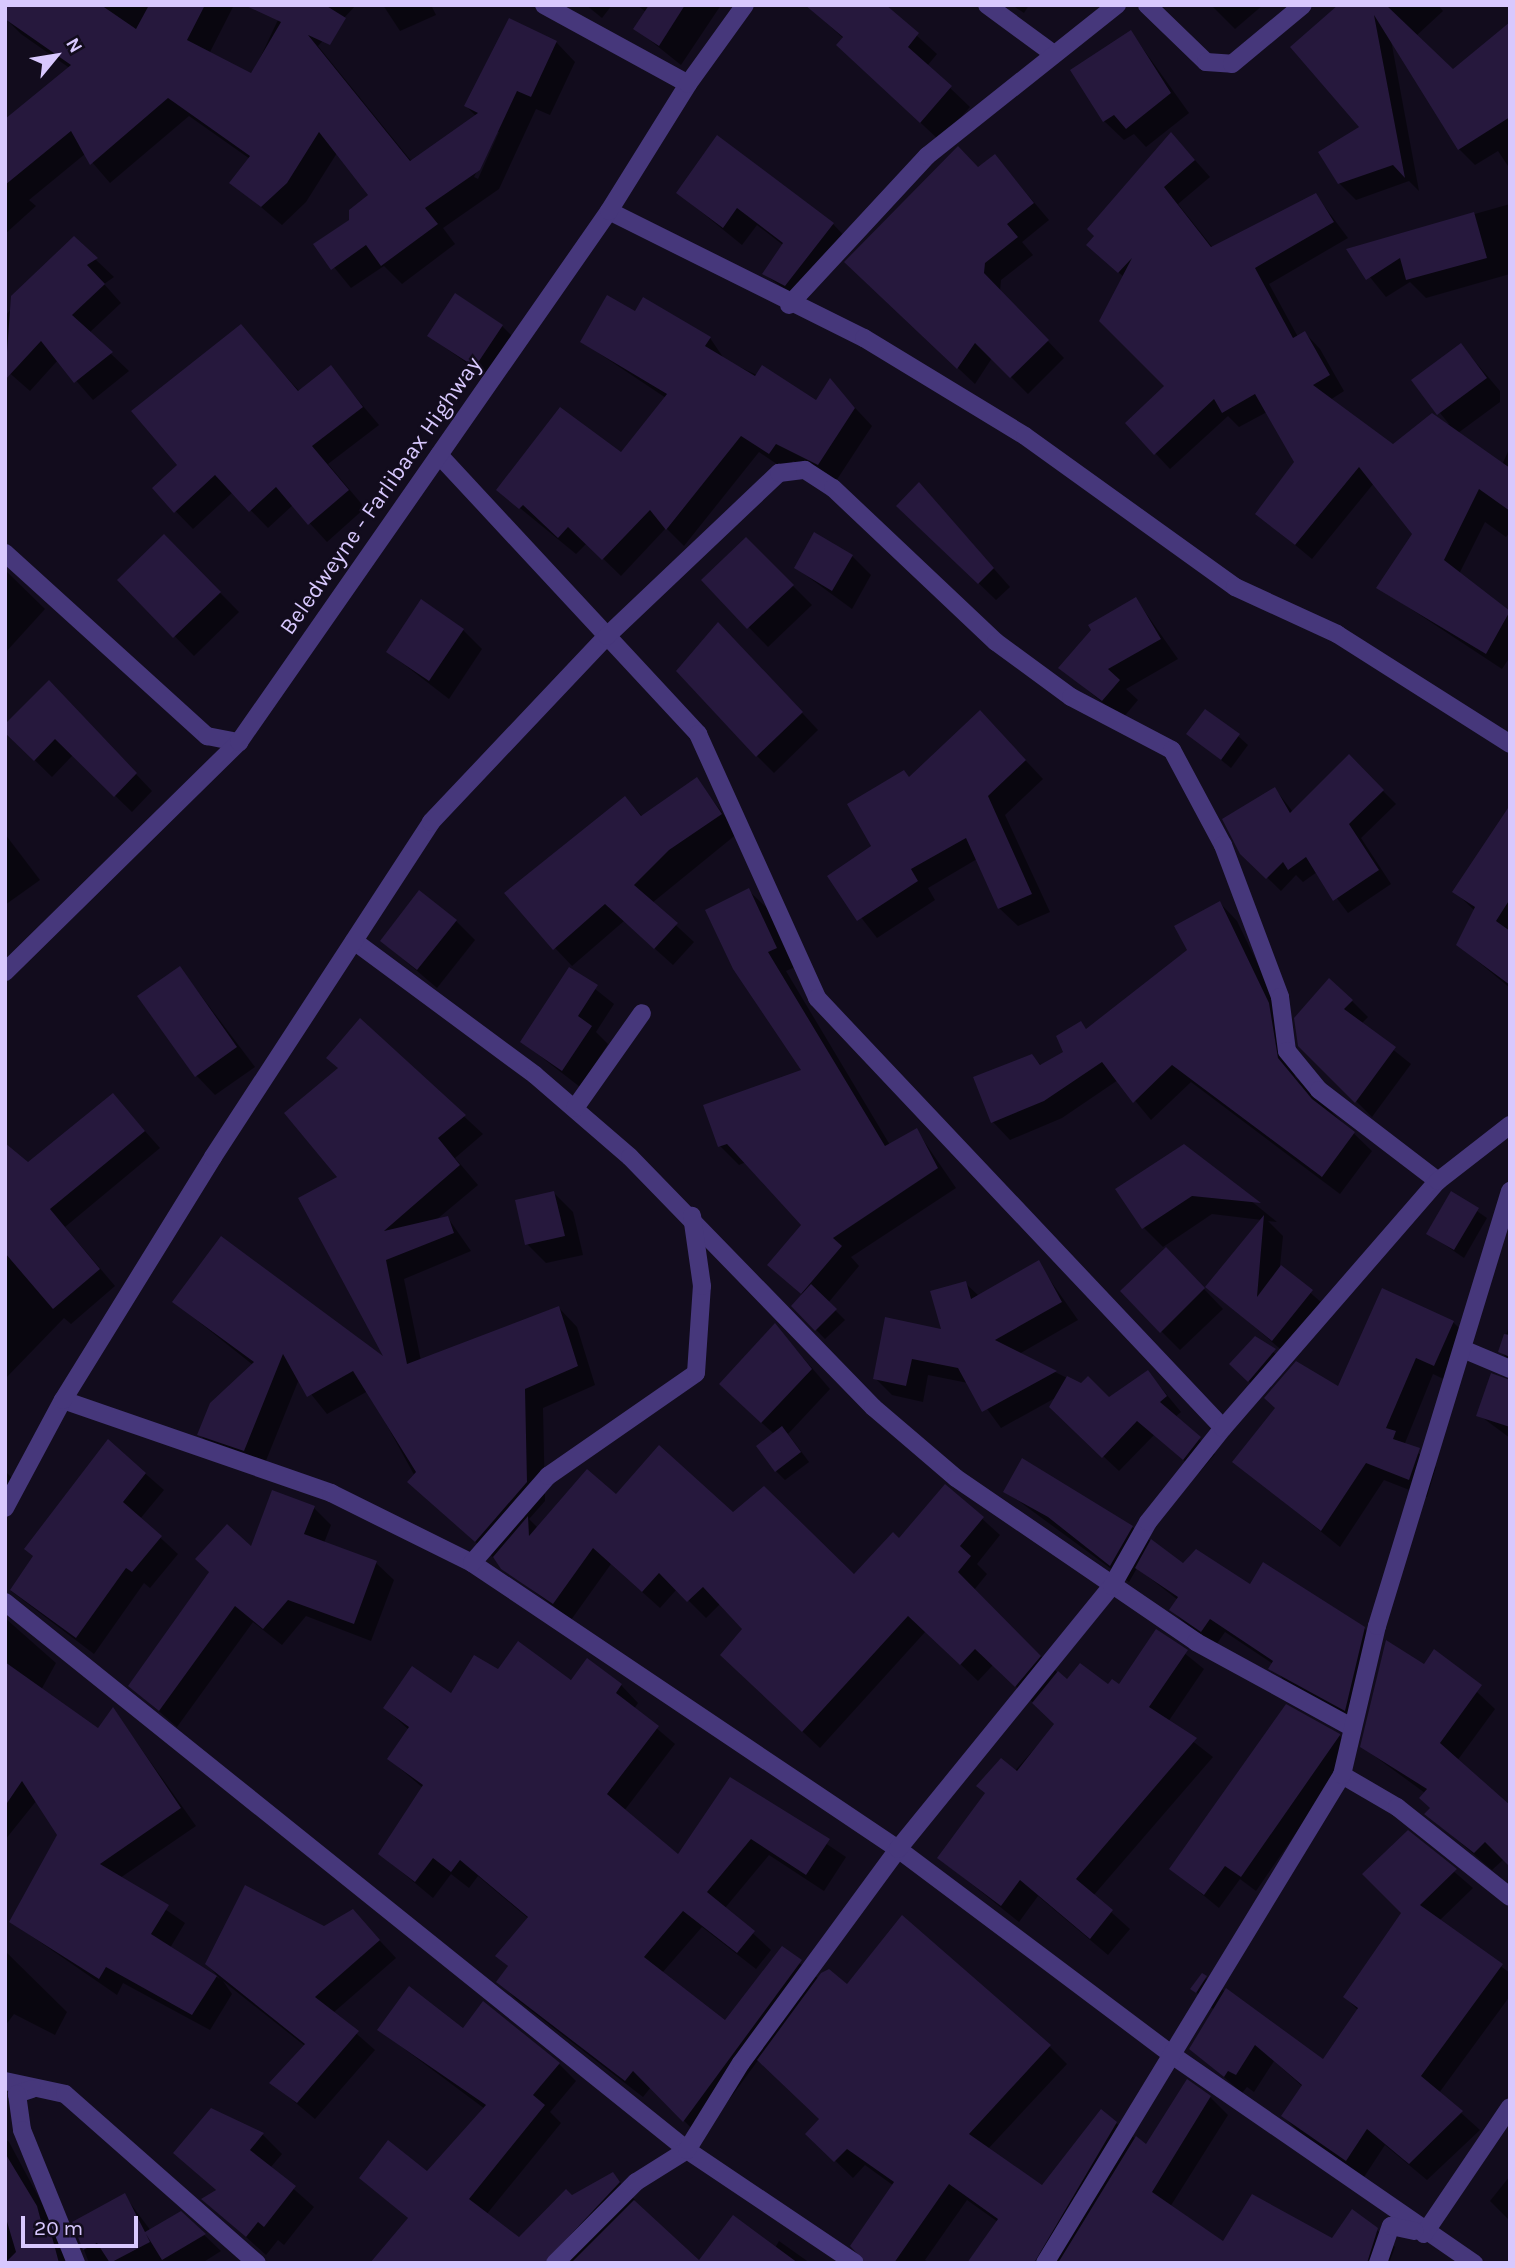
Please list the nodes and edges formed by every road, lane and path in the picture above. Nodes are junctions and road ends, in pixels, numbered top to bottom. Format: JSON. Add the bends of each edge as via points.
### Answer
{"nodes":[{"id":1,"x":544,"y":5,"type":"edge"},
{"id":2,"x":745,"y":5,"type":"edge"},
{"id":3,"x":987,"y":5,"type":"edge"},
{"id":4,"x":1117,"y":5,"type":"edge"},
{"id":5,"x":1147,"y":5,"type":"edge"},
{"id":6,"x":1303,"y":5,"type":"edge"},
{"id":7,"x":1051,"y":52,"type":"junction"},
{"id":8,"x":688,"y":84,"type":"junction"},
{"id":9,"x":610,"y":211,"type":"junction"},
{"id":10,"x":789,"y":305,"type":"junction"},
{"id":11,"x":439,"y":455,"type":"junction"},
{"id":12,"x":5,"y":553,"type":"edge"},
{"id":13,"x":607,"y":636,"type":"junction"},
{"id":14,"x":239,"y":742,"type":"junction"},
{"id":15,"x":1510,"y":744,"type":"edge"},
{"id":16,"x":354,"y":941,"type":"junction"},
{"id":17,"x":5,"y":972,"type":"edge"},
{"id":18,"x":642,"y":1013,"type":"dead end"},
{"id":19,"x":575,"y":1108,"type":"junction"},
{"id":20,"x":1510,"y":1125,"type":"edge"},
{"id":21,"x":1438,"y":1181,"type":"junction"},
{"id":22,"x":1510,"y":1191,"type":"edge"},
{"id":23,"x":692,"y":1216,"type":"junction"},
{"id":24,"x":1465,"y":1350,"type":"junction"},
{"id":25,"x":1510,"y":1369,"type":"edge"},
{"id":26,"x":63,"y":1399,"type":"junction"},
{"id":27,"x":1223,"y":1428,"type":"junction"},
{"id":28,"x":5,"y":1508,"type":"edge"},
{"id":29,"x":472,"y":1563,"type":"junction"},
{"id":30,"x":1112,"y":1586,"type":"junction"},
{"id":31,"x":5,"y":1602,"type":"edge"},
{"id":32,"x":1351,"y":1727,"type":"junction"},
{"id":33,"x":1342,"y":1775,"type":"junction"},
{"id":34,"x":898,"y":1849,"type":"junction"},
{"id":35,"x":1510,"y":1897,"type":"edge"},
{"id":36,"x":1172,"y":2055,"type":"junction"},
{"id":37,"x":5,"y":2081,"type":"edge"},
{"id":38,"x":32,"y":2089,"type":"junction"},
{"id":39,"x":1510,"y":2107,"type":"edge"},
{"id":40,"x":687,"y":2150,"type":"junction"},
{"id":41,"x":1424,"y":2234,"type":"junction"},
{"id":42,"x":76,"y":2263,"type":"edge"},
{"id":43,"x":257,"y":2263,"type":"edge"},
{"id":44,"x":555,"y":2263,"type":"edge"},
{"id":45,"x":855,"y":2263,"type":"edge"},
{"id":46,"x":1045,"y":2263,"type":"edge"},
{"id":47,"x":1377,"y":2263,"type":"edge"},
{"id":48,"x":1474,"y":2263,"type":"edge"}],
"edges":[{"from":1,"to":8,"type":"street"},
{"from":2,"to":8,"type":"street","name":"Beledweyne - Farlibaax Highway"},
{"from":3,"to":7,"type":"street"},
{"from":4,"to":7,"type":"street"},
{"from":5,"to":6,"type":"street","via":[[1206,62],[1232,64]]},
{"from":7,"to":10,"type":"street","via":[[927,156]]},
{"from":8,"to":9,"type":"street","name":"Beledweyne - Farlibaax Highway"},
{"from":9,"to":10,"type":"street"},
{"from":9,"to":11,"type":"street","name":"Beledweyne - Farlibaax Highway"},
{"from":10,"to":15,"type":"street","via":[[864,338],[947,388],[1025,436],[1235,587],[1337,634]]},
{"from":11,"to":13,"type":"street"},
{"from":11,"to":14,"type":"street","name":"Beledweyne - Farlibaax Highway"},
{"from":12,"to":14,"type":"street","via":[[207,736]]},
{"from":13,"to":16,"type":"street","via":[[431,822]]},
{"from":13,"to":21,"type":"street","via":[[779,473],[805,470],[833,488],[996,642],[1071,697],[1172,750],[1223,845],[1280,997],[1287,1051],[1319,1090]]},
{"from":13,"to":27,"type":"street","via":[[698,733],[817,998]]},
{"from":14,"to":17,"type":"street","name":"Beledweyne - Farlibaax Highway"},
{"from":16,"to":19,"type":"street"},
{"from":16,"to":26,"type":"street"},
{"from":18,"to":19,"type":"street"},
{"from":19,"to":23,"type":"street"},
{"from":20,"to":21,"type":"street"},
{"from":21,"to":27,"type":"street"},
{"from":22,"to":24,"type":"street"},
{"from":23,"to":29,"type":"street","via":[[702,1286],[696,1373],[548,1476]]},
{"from":23,"to":30,"type":"street","via":[[873,1407],[956,1478]]},
{"from":24,"to":25,"type":"street"},
{"from":24,"to":32,"type":"street"},
{"from":26,"to":28,"type":"street"},
{"from":26,"to":29,"type":"street","via":[[331,1493]]},
{"from":27,"to":30,"type":"street","via":[[1148,1522]]},
{"from":29,"to":34,"type":"street"},
{"from":30,"to":32,"type":"street","via":[[1196,1642]]},
{"from":30,"to":34,"type":"street"},
{"from":31,"to":40,"type":"street"},
{"from":32,"to":33,"type":"street"},
{"from":33,"to":35,"type":"street","via":[[1397,1807]]},
{"from":33,"to":36,"type":"street"},
{"from":34,"to":36,"type":"street"},
{"from":34,"to":40,"type":"street","via":[[741,2063]]},
{"from":36,"to":41,"type":"street"},
{"from":36,"to":46,"type":"street"},
{"from":37,"to":38,"type":"street"},
{"from":38,"to":42,"type":"street","via":[[17,2094],[22,2130]]},
{"from":38,"to":43,"type":"street","via":[[65,2094]]},
{"from":39,"to":41,"type":"street"},
{"from":40,"to":44,"type":"street","via":[[636,2182]]},
{"from":40,"to":45,"type":"street"},
{"from":41,"to":47,"type":"street","via":[[1391,2226]]},
{"from":41,"to":48,"type":"street"}]}
